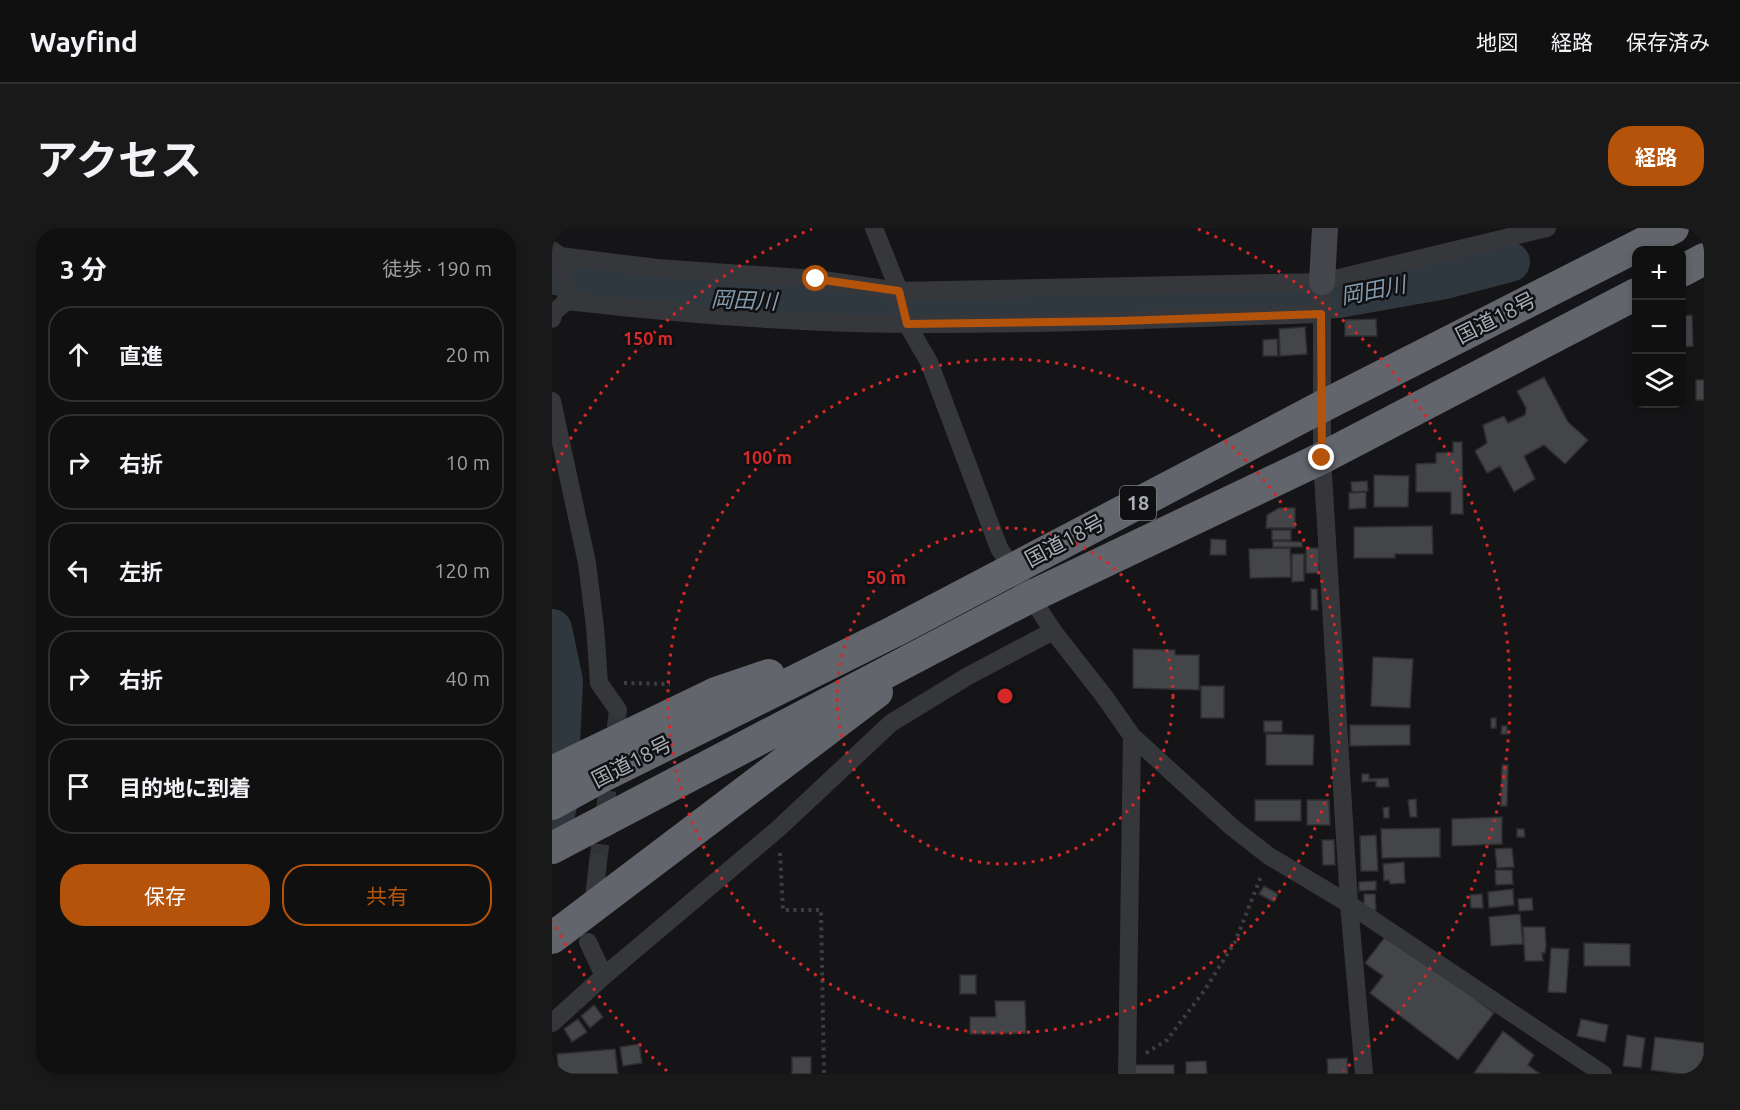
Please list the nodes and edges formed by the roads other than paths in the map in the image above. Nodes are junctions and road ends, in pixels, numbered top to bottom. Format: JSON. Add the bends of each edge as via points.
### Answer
{"nodes":[{"id":1,"x":874,"y":228,"type":"edge"},
{"id":2,"x":1325,"y":228,"type":"edge"},
{"id":3,"x":1547,"y":228,"type":"edge"},
{"id":4,"x":1673,"y":228,"type":"edge"},
{"id":5,"x":558,"y":258,"type":"edge"},
{"id":6,"x":1704,"y":259,"type":"edge"},
{"id":7,"x":1686,"y":269,"type":"edge"},
{"id":8,"x":900,"y":293,"type":"junction"},
{"id":9,"x":566,"y":296,"type":"junction"},
{"id":10,"x":1632,"y":296,"type":"edge"},
{"id":11,"x":1321,"y":301,"type":"junction"},
{"id":12,"x":552,"y":319,"type":"edge"},
{"id":13,"x":906,"y":321,"type":"junction"},
{"id":14,"x":552,"y":401,"type":"edge"},
{"id":15,"x":1321,"y":407,"type":"junction"},
{"id":16,"x":1322,"y":458,"type":"junction"},
{"id":17,"x":1012,"y":569,"type":"junction"},
{"id":18,"x":1030,"y":597,"type":"junction"},
{"id":19,"x":895,"y":631,"type":"junction"},
{"id":20,"x":1053,"y":631,"type":"junction"},
{"id":21,"x":936,"y":645,"type":"junction"},
{"id":22,"x":618,"y":710,"type":"tunnel mouth"},
{"id":23,"x":1132,"y":736,"type":"junction"},
{"id":24,"x":552,"y":772,"type":"edge"},
{"id":25,"x":552,"y":804,"type":"edge"},
{"id":26,"x":552,"y":848,"type":"edge"},
{"id":27,"x":598,"y":862,"type":"tunnel mouth"},
{"id":28,"x":1349,"y":904,"type":"junction"},
{"id":29,"x":587,"y":919,"type":"junction"},
{"id":30,"x":552,"y":938,"type":"edge"},
{"id":31,"x":604,"y":976,"type":"junction"},
{"id":32,"x":552,"y":1023,"type":"edge"},
{"id":33,"x":1127,"y":1069,"type":"edge"},
{"id":34,"x":1364,"y":1074,"type":"edge"},
{"id":35,"x":1603,"y":1074,"type":"edge"}],
"edges":[{"from":1,"to":8,"type":"street"},
{"from":2,"to":11,"type":"street"},
{"from":3,"to":11,"type":"street"},
{"from":4,"to":15,"type":"highway","name":"国道18号","number":"18"},
{"from":5,"to":8,"type":"street","via":[[816,279]]},
{"from":5,"to":9,"type":"street"},
{"from":6,"to":7,"type":"highway"},
{"from":8,"to":11,"type":"street"},
{"from":8,"to":13,"type":"street"},
{"from":9,"to":12,"type":"street"},
{"from":9,"to":13,"type":"street","via":[[668,313]]},
{"from":10,"to":16,"type":"highway","name":"国道18号","number":"18"},
{"from":11,"to":13,"type":"street","via":[[1131,320]]},
{"from":11,"to":15,"type":"street"},
{"from":13,"to":17,"type":"street","via":[[929,362],[999,548]]},
{"from":14,"to":22,"type":"street","via":[[587,563],[599,683]]},
{"from":15,"to":16,"type":"street"},
{"from":15,"to":17,"type":"highway","name":"国道18号","number":"18"},
{"from":16,"to":18,"type":"highway","name":"国道18号","number":"18"},
{"from":16,"to":28,"type":"street"},
{"from":17,"to":18,"type":"street"},
{"from":17,"to":19,"type":"highway","name":"国道18号","number":"18"},
{"from":18,"to":20,"type":"street"},
{"from":18,"to":21,"type":"highway","name":"国道18号","number":"18"},
{"from":19,"to":24,"type":"highway","via":[[716,693]]},
{"from":19,"to":25,"type":"highway","name":"国道18号","number":"18"},
{"from":20,"to":23,"type":"street"},
{"from":20,"to":31,"type":"street","via":[[891,723],[779,828]]},
{"from":21,"to":26,"type":"highway","name":"国道18号","number":"18"},
{"from":21,"to":29,"type":"highway"},
{"from":23,"to":28,"type":"street","via":[[1269,856]]},
{"from":23,"to":33,"type":"street"},
{"from":27,"to":29,"type":"street"},
{"from":28,"to":34,"type":"street"},
{"from":28,"to":35,"type":"street"},
{"from":29,"to":30,"type":"highway"},
{"from":29,"to":31,"type":"street"},
{"from":31,"to":32,"type":"street"}]}
